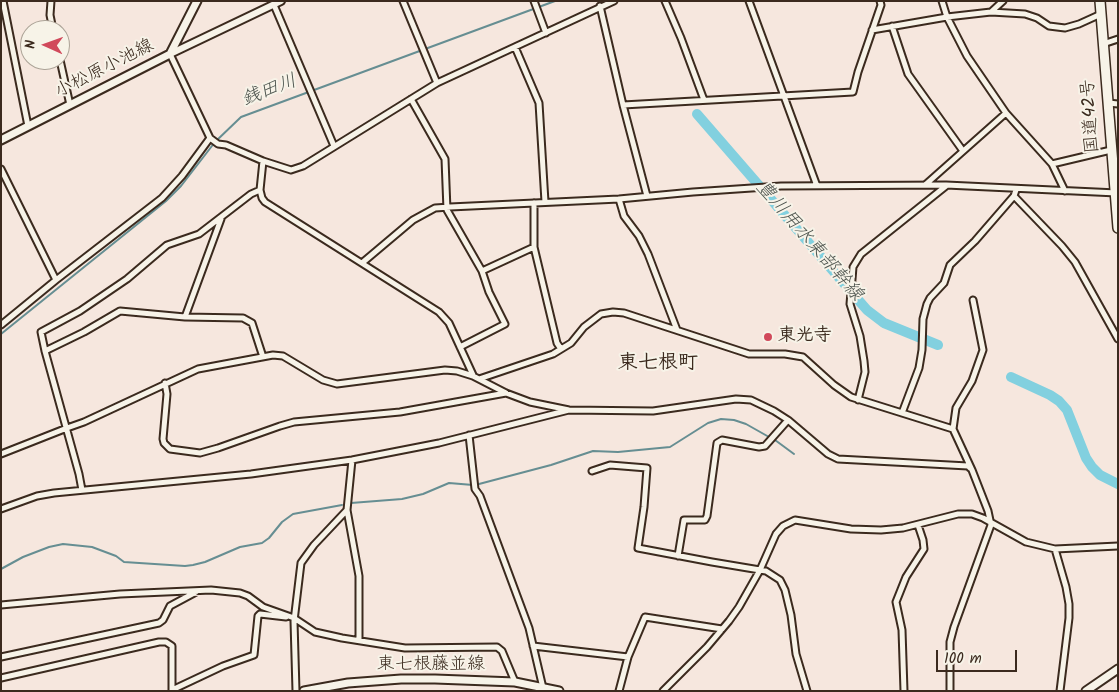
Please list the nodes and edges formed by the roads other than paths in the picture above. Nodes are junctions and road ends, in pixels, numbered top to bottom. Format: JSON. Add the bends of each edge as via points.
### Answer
{"nodes":[{"id":1,"x":51,"y":1,"type":"edge"},
{"id":2,"x":197,"y":1,"type":"edge"},
{"id":3,"x":281,"y":1,"type":"edge"},
{"id":4,"x":403,"y":1,"type":"edge"},
{"id":5,"x":614,"y":1,"type":"edge"},
{"id":6,"x":664,"y":1,"type":"edge"},
{"id":7,"x":749,"y":1,"type":"edge"},
{"id":8,"x":880,"y":1,"type":"edge"},
{"id":9,"x":942,"y":1,"type":"edge"},
{"id":10,"x":1003,"y":1,"type":"edge"},
{"id":11,"x":1100,"y":1,"type":"edge"},
{"id":12,"x":2,"y":2,"type":"edge"},
{"id":13,"x":534,"y":3,"type":"edge"},
{"id":14,"x":272,"y":4,"type":"edge"},
{"id":15,"x":600,"y":6,"type":"junction"},
{"id":16,"x":991,"y":12,"type":"junction"},
{"id":17,"x":1101,"y":14,"type":"junction"},
{"id":18,"x":947,"y":17,"type":"junction"},
{"id":19,"x":51,"y":20,"type":"edge"},
{"id":20,"x":892,"y":26,"type":"junction"},
{"id":21,"x":872,"y":30,"type":"junction"},
{"id":22,"x":546,"y":33,"type":"junction"},
{"id":23,"x":1118,"y":39,"type":"edge"},
{"id":24,"x":1103,"y":44,"type":"junction"},
{"id":25,"x":515,"y":47,"type":"junction"},
{"id":26,"x":170,"y":54,"type":"junction"},
{"id":27,"x":62,"y":70,"type":"edge"},
{"id":28,"x":437,"y":83,"type":"junction"},
{"id":29,"x":785,"y":96,"type":"junction"},
{"id":30,"x":411,"y":99,"type":"junction"},
{"id":31,"x":704,"y":100,"type":"junction"},
{"id":32,"x":1108,"y":103,"type":"junction"},
{"id":33,"x":1118,"y":104,"type":"edge"},
{"id":34,"x":70,"y":105,"type":"junction"},
{"id":35,"x":623,"y":105,"type":"junction"},
{"id":36,"x":1006,"y":113,"type":"junction"},
{"id":37,"x":28,"y":126,"type":"junction"},
{"id":38,"x":210,"y":138,"type":"junction"},
{"id":39,"x":1,"y":140,"type":"edge"},
{"id":40,"x":334,"y":146,"type":"junction"},
{"id":41,"x":1113,"y":147,"type":"edge"},
{"id":42,"x":964,"y":151,"type":"junction"},
{"id":43,"x":263,"y":161,"type":"junction"},
{"id":44,"x":1052,"y":164,"type":"junction"},
{"id":45,"x":1,"y":169,"type":"edge"},
{"id":46,"x":817,"y":186,"type":"junction"},
{"id":47,"x":924,"y":186,"type":"junction"},
{"id":48,"x":946,"y":186,"type":"junction"},
{"id":49,"x":260,"y":190,"type":"junction"},
{"id":50,"x":1016,"y":190,"type":"junction"},
{"id":51,"x":1065,"y":191,"type":"junction"},
{"id":52,"x":1116,"y":193,"type":"edge"},
{"id":53,"x":648,"y":196,"type":"junction"},
{"id":54,"x":1014,"y":196,"type":"junction"},
{"id":55,"x":619,"y":199,"type":"junction"},
{"id":56,"x":546,"y":202,"type":"junction"},
{"id":57,"x":534,"y":203,"type":"junction"},
{"id":58,"x":446,"y":208,"type":"junction"},
{"id":59,"x":221,"y":218,"type":"junction"},
{"id":60,"x":1118,"y":228,"type":"edge"},
{"id":61,"x":534,"y":247,"type":"junction"},
{"id":62,"x":362,"y":263,"type":"junction"},
{"id":63,"x":482,"y":271,"type":"junction"},
{"id":64,"x":56,"y":280,"type":"junction"},
{"id":65,"x":973,"y":300,"type":"dead end"},
{"id":66,"x":185,"y":317,"type":"junction"},
{"id":67,"x":1,"y":325,"type":"edge"},
{"id":68,"x":677,"y":330,"type":"junction"},
{"id":69,"x":1118,"y":339,"type":"edge"},
{"id":70,"x":460,"y":347,"type":"junction"},
{"id":71,"x":561,"y":349,"type":"junction"},
{"id":72,"x":45,"y":351,"type":"junction"},
{"id":73,"x":263,"y":357,"type":"junction"},
{"id":74,"x":473,"y":376,"type":"junction"},
{"id":75,"x":480,"y":379,"type":"junction"},
{"id":76,"x":165,"y":383,"type":"junction"},
{"id":77,"x":506,"y":393,"type":"junction"},
{"id":78,"x":858,"y":400,"type":"junction"},
{"id":79,"x":569,"y":410,"type":"junction"},
{"id":80,"x":902,"y":413,"type":"junction"},
{"id":81,"x":788,"y":420,"type":"junction"},
{"id":82,"x":66,"y":428,"type":"junction"},
{"id":83,"x":953,"y":429,"type":"junction"},
{"id":84,"x":469,"y":435,"type":"junction"},
{"id":85,"x":1,"y":454,"type":"edge"},
{"id":86,"x":352,"y":460,"type":"junction"},
{"id":87,"x":970,"y":468,"type":"junction"},
{"id":88,"x":592,"y":471,"type":"dead end"},
{"id":89,"x":82,"y":490,"type":"junction"},
{"id":90,"x":1,"y":503,"type":"edge"},
{"id":91,"x":14,"y":505,"type":"junction"},
{"id":92,"x":1,"y":509,"type":"edge"},
{"id":93,"x":347,"y":510,"type":"junction"},
{"id":94,"x":991,"y":523,"type":"junction"},
{"id":95,"x":918,"y":525,"type":"junction"},
{"id":96,"x":1118,"y":546,"type":"edge"},
{"id":97,"x":1055,"y":549,"type":"junction"},
{"id":98,"x":678,"y":556,"type":"junction"},
{"id":99,"x":760,"y":570,"type":"junction"},
{"id":100,"x":198,"y":591,"type":"junction"},
{"id":101,"x":1,"y":605,"type":"edge"},
{"id":102,"x":294,"y":618,"type":"junction"},
{"id":103,"x":722,"y":629,"type":"junction"},
{"id":104,"x":359,"y":640,"type":"junction"},
{"id":105,"x":533,"y":646,"type":"junction"},
{"id":106,"x":1,"y":657,"type":"edge"},
{"id":107,"x":628,"y":657,"type":"junction"},
{"id":108,"x":1118,"y":669,"type":"edge"},
{"id":109,"x":1,"y":678,"type":"edge"},
{"id":110,"x":515,"y":682,"type":"junction"},
{"id":111,"x":541,"y":689,"type":"edge"},
{"id":112,"x":172,"y":690,"type":"edge"},
{"id":113,"x":296,"y":691,"type":"edge"},
{"id":114,"x":304,"y":691,"type":"edge"},
{"id":115,"x":559,"y":691,"type":"edge"},
{"id":116,"x":618,"y":691,"type":"edge"},
{"id":117,"x":663,"y":691,"type":"edge"},
{"id":118,"x":807,"y":691,"type":"edge"},
{"id":119,"x":904,"y":691,"type":"edge"},
{"id":120,"x":950,"y":691,"type":"edge"},
{"id":121,"x":1060,"y":691,"type":"edge"},
{"id":122,"x":1086,"y":691,"type":"edge"}],
"edges":[{"from":1,"to":19,"type":"street"},
{"from":2,"to":26,"type":"main road","name":"小松原小池線"},
{"from":3,"to":14,"type":"street"},
{"from":4,"to":28,"type":"street"},
{"from":5,"to":15,"type":"street"},
{"from":6,"to":31,"type":"street","via":[[682,38]]},
{"from":7,"to":29,"type":"street"},
{"from":8,"to":21,"type":"street"},
{"from":9,"to":18,"type":"street"},
{"from":10,"to":16,"type":"street"},
{"from":11,"to":17,"type":"highway","name":"国道42号"},
{"from":12,"to":37,"type":"street"},
{"from":13,"to":22,"type":"street"},
{"from":14,"to":26,"type":"street"},
{"from":14,"to":40,"type":"street"},
{"from":15,"to":22,"type":"street"},
{"from":15,"to":35,"type":"street"},
{"from":16,"to":17,"type":"street","via":[[1026,14],[1055,28],[1079,24]]},
{"from":16,"to":18,"type":"street"},
{"from":17,"to":24,"type":"highway","name":"国道42号"},
{"from":18,"to":20,"type":"street"},
{"from":18,"to":36,"type":"street","via":[[967,56]]},
{"from":20,"to":21,"type":"street"},
{"from":20,"to":42,"type":"street","via":[[908,74]]},
{"from":21,"to":29,"type":"street","via":[[853,92]]},
{"from":22,"to":25,"type":"street"},
{"from":23,"to":24,"type":"street"},
{"from":24,"to":32,"type":"highway","name":"国道42号"},
{"from":25,"to":28,"type":"street"},
{"from":25,"to":56,"type":"street","via":[[539,103]]},
{"from":26,"to":34,"type":"main road","name":"小松原小池線"},
{"from":26,"to":38,"type":"street"},
{"from":27,"to":34,"type":"street"},
{"from":28,"to":30,"type":"street"},
{"from":29,"to":31,"type":"street"},
{"from":29,"to":46,"type":"street"},
{"from":30,"to":40,"type":"street"},
{"from":30,"to":58,"type":"street","via":[[445,159]]},
{"from":31,"to":35,"type":"street"},
{"from":32,"to":33,"type":"street"},
{"from":32,"to":41,"type":"highway","name":"国道42号"},
{"from":34,"to":37,"type":"main road","name":"小松原小池線"},
{"from":35,"to":53,"type":"street"},
{"from":36,"to":42,"type":"street"},
{"from":36,"to":44,"type":"street"},
{"from":37,"to":39,"type":"main road","name":"小松原小池線"},
{"from":38,"to":43,"type":"street"},
{"from":38,"to":64,"type":"street","via":[[162,198]]},
{"from":40,"to":43,"type":"street","via":[[291,170]]},
{"from":41,"to":44,"type":"street"},
{"from":41,"to":52,"type":"highway","name":"国道42号"},
{"from":42,"to":47,"type":"street"},
{"from":43,"to":49,"type":"street"},
{"from":44,"to":51,"type":"street"},
{"from":45,"to":64,"type":"street"},
{"from":46,"to":47,"type":"street"},
{"from":46,"to":53,"type":"street"},
{"from":47,"to":48,"type":"street"},
{"from":48,"to":50,"type":"street"},
{"from":48,"to":78,"type":"street","via":[[862,254],[853,267],[850,304],[864,361]]},
{"from":49,"to":59,"type":"street"},
{"from":49,"to":62,"type":"street","via":[[265,202]]},
{"from":50,"to":51,"type":"street"},
{"from":50,"to":54,"type":"street"},
{"from":51,"to":52,"type":"street"},
{"from":52,"to":60,"type":"highway","name":"国道42号"},
{"from":53,"to":55,"type":"street"},
{"from":54,"to":69,"type":"street","via":[[1075,262]]},
{"from":54,"to":80,"type":"street","via":[[950,265],[944,283],[926,304],[919,368]]},
{"from":55,"to":56,"type":"street"},
{"from":55,"to":68,"type":"street","via":[[624,216],[648,254]]},
{"from":56,"to":57,"type":"street"},
{"from":57,"to":58,"type":"street"},
{"from":57,"to":61,"type":"street"},
{"from":58,"to":62,"type":"street","via":[[434,208],[413,220]]},
{"from":58,"to":63,"type":"street"},
{"from":59,"to":66,"type":"street"},
{"from":59,"to":72,"type":"street","via":[[199,234],[167,245],[127,279],[41,332]]},
{"from":61,"to":63,"type":"street"},
{"from":61,"to":71,"type":"street"},
{"from":62,"to":70,"type":"street","via":[[439,312],[449,323]]},
{"from":63,"to":70,"type":"street","via":[[505,324]]},
{"from":64,"to":67,"type":"street"},
{"from":65,"to":83,"type":"street","via":[[983,350],[972,381],[956,408]]},
{"from":66,"to":72,"type":"street","via":[[120,311]]},
{"from":66,"to":73,"type":"street","via":[[250,320]]},
{"from":68,"to":71,"type":"street","via":[[613,312],[601,314],[589,322],[571,343]]},
{"from":68,"to":78,"type":"street","via":[[749,354],[803,357],[845,394]]},
{"from":70,"to":74,"type":"street"},
{"from":71,"to":75,"type":"street","via":[[544,359]]},
{"from":72,"to":82,"type":"street"},
{"from":73,"to":74,"type":"street","via":[[283,356],[323,380],[337,384],[445,370]]},
{"from":73,"to":76,"type":"street","via":[[198,369]]},
{"from":74,"to":75,"type":"street"},
{"from":75,"to":77,"type":"street"},
{"from":76,"to":77,"type":"street","via":[[164,443],[170,449],[200,453],[294,422],[400,412]]},
{"from":76,"to":82,"type":"street"},
{"from":77,"to":79,"type":"street"},
{"from":78,"to":80,"type":"street"},
{"from":79,"to":81,"type":"street","via":[[654,412],[736,399],[758,401]]},
{"from":79,"to":84,"type":"street"},
{"from":80,"to":83,"type":"street"},
{"from":81,"to":87,"type":"street","via":[[822,450],[838,459]]},
{"from":81,"to":98,"type":"street","via":[[764,446],[722,440],[716,443],[707,516],[705,520],[684,520]]},
{"from":82,"to":85,"type":"street"},
{"from":82,"to":89,"type":"street"},
{"from":83,"to":87,"type":"street"},
{"from":84,"to":86,"type":"street"},
{"from":84,"to":105,"type":"street","via":[[475,490],[512,578]]},
{"from":86,"to":89,"type":"street","via":[[251,474]]},
{"from":86,"to":93,"type":"street"},
{"from":87,"to":94,"type":"street"},
{"from":88,"to":98,"type":"street","via":[[610,465],[646,468],[638,548]]},
{"from":89,"to":91,"type":"street","via":[[54,492]]},
{"from":90,"to":91,"type":"street"},
{"from":91,"to":92,"type":"street"},
{"from":93,"to":102,"type":"street","via":[[303,559]]},
{"from":93,"to":104,"type":"street","via":[[359,576]]},
{"from":94,"to":95,"type":"street","via":[[972,514],[958,514]]},
{"from":94,"to":97,"type":"street","via":[[1026,542]]},
{"from":94,"to":120,"type":"street","via":[[950,642]]},
{"from":95,"to":99,"type":"street","via":[[882,530],[795,520],[776,534]]},
{"from":95,"to":119,"type":"street","via":[[924,550],[906,577],[896,602],[902,630]]},
{"from":96,"to":97,"type":"street"},
{"from":97,"to":121,"type":"street","via":[[1069,604]]},
{"from":98,"to":99,"type":"street"},
{"from":99,"to":103,"type":"street"},
{"from":99,"to":118,"type":"street","via":[[774,574],[785,590],[796,654]]},
{"from":100,"to":101,"type":"street","via":[[120,594]]},
{"from":100,"to":102,"type":"street","via":[[240,593],[263,608]]},
{"from":100,"to":106,"type":"street","via":[[170,606],[159,623]]},
{"from":102,"to":104,"type":"street","via":[[315,632]]},
{"from":102,"to":112,"type":"street","via":[[260,614],[254,655]]},
{"from":102,"to":113,"type":"street"},
{"from":103,"to":107,"type":"street","via":[[645,617]]},
{"from":103,"to":117,"type":"street"},
{"from":104,"to":110,"type":"street","via":[[405,648],[497,647],[502,651]]},
{"from":105,"to":107,"type":"street"},
{"from":105,"to":111,"type":"street"},
{"from":107,"to":116,"type":"street"},
{"from":108,"to":122,"type":"main road"},
{"from":109,"to":112,"type":"street","via":[[166,642],[172,646]]},
{"from":110,"to":111,"type":"main road","name":"東七根藤並線"},
{"from":110,"to":114,"type":"main road","name":"東七根藤並線","via":[[401,679],[348,683]]},
{"from":111,"to":115,"type":"main road","name":"東七根藤並線"}]}
